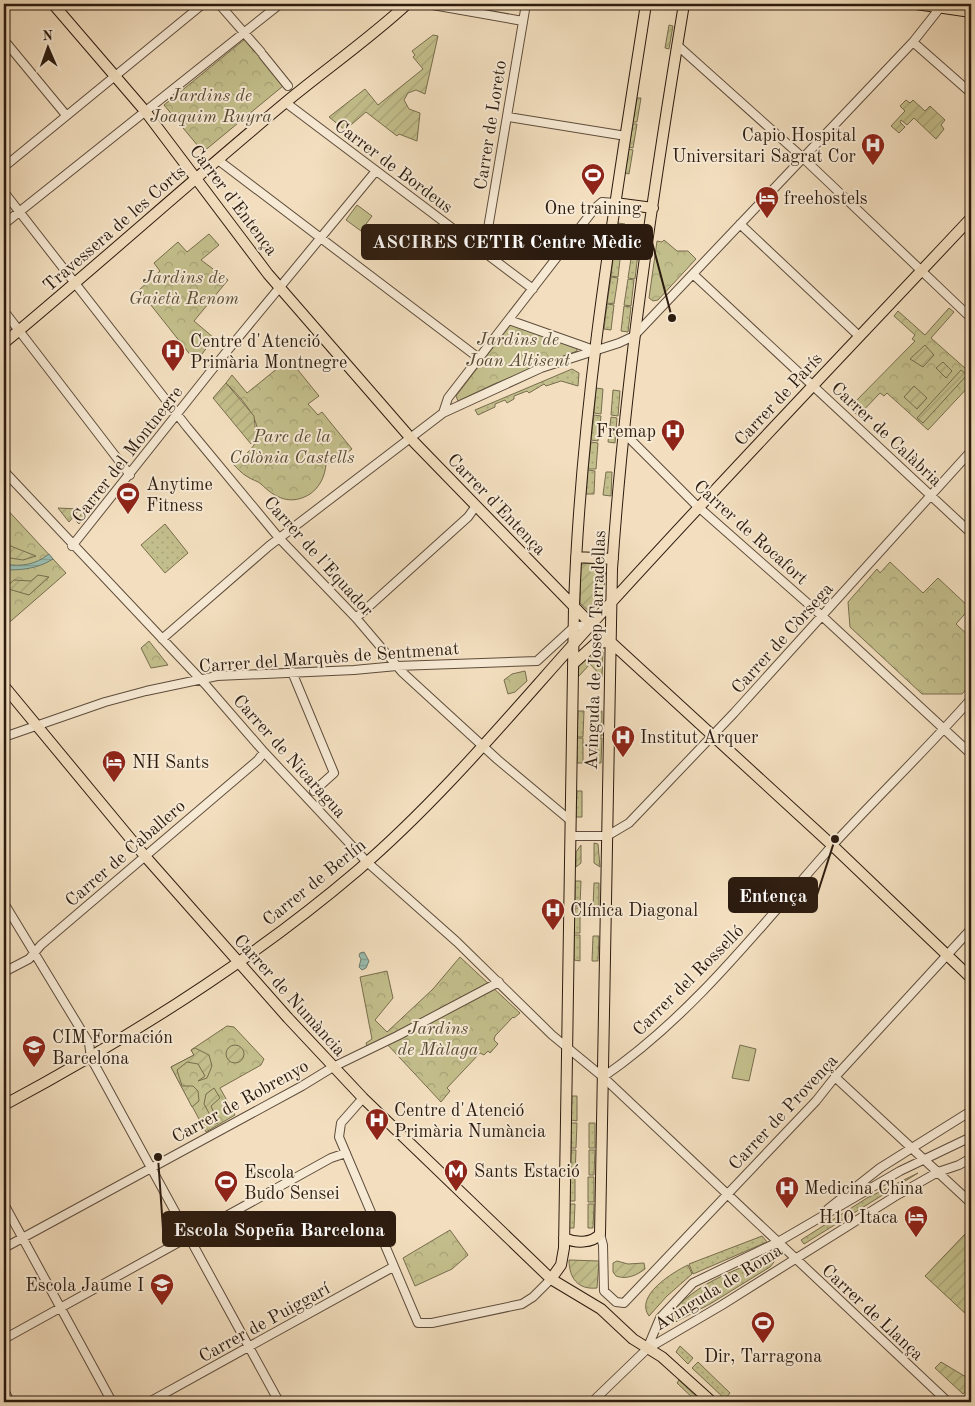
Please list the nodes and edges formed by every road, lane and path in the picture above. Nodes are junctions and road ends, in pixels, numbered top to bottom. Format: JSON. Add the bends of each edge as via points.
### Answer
{"nodes":[{"id":1,"x":53,"y":4,"type":"edge"},
{"id":2,"x":203,"y":4,"type":"edge"},
{"id":3,"x":219,"y":4,"type":"edge"},
{"id":4,"x":280,"y":4,"type":"edge"},
{"id":5,"x":407,"y":4,"type":"edge"},
{"id":6,"x":427,"y":4,"type":"edge"},
{"id":7,"x":526,"y":4,"type":"edge"},
{"id":8,"x":646,"y":4,"type":"edge"},
{"id":9,"x":684,"y":4,"type":"edge"},
{"id":10,"x":916,"y":4,"type":"edge"},
{"id":11,"x":942,"y":6,"type":"edge"},
{"id":12,"x":971,"y":12,"type":"edge"},
{"id":13,"x":523,"y":21,"type":"junction"},
{"id":14,"x":244,"y":33,"type":"junction"},
{"id":15,"x":4,"y":40,"type":"edge"},
{"id":16,"x":913,"y":42,"type":"junction"},
{"id":17,"x":677,"y":45,"type":"junction"},
{"id":18,"x":115,"y":75,"type":"junction"},
{"id":19,"x":288,"y":86,"type":"dead end"},
{"id":20,"x":971,"y":93,"type":"edge"},
{"id":21,"x":286,"y":102,"type":"junction"},
{"id":22,"x":145,"y":111,"type":"junction"},
{"id":23,"x":66,"y":115,"type":"junction"},
{"id":24,"x":508,"y":117,"type":"junction"},
{"id":25,"x":626,"y":136,"type":"junction"},
{"id":26,"x":802,"y":157,"type":"junction"},
{"id":27,"x":218,"y":160,"type":"junction"},
{"id":28,"x":4,"y":167,"type":"edge"},
{"id":29,"x":375,"y":172,"type":"junction"},
{"id":30,"x":196,"y":178,"type":"junction"},
{"id":31,"x":4,"y":192,"type":"edge"},
{"id":32,"x":615,"y":203,"type":"junction"},
{"id":33,"x":653,"y":208,"type":"junction"},
{"id":34,"x":19,"y":212,"type":"junction"},
{"id":35,"x":971,"y":218,"type":"edge"},
{"id":36,"x":4,"y":224,"type":"edge"},
{"id":37,"x":740,"y":224,"type":"junction"},
{"id":38,"x":321,"y":240,"type":"junction"},
{"id":39,"x":484,"y":252,"type":"junction"},
{"id":40,"x":921,"y":272,"type":"junction"},
{"id":41,"x":694,"y":274,"type":"junction"},
{"id":42,"x":76,"y":284,"type":"junction"},
{"id":43,"x":280,"y":287,"type":"junction"},
{"id":44,"x":533,"y":288,"type":"junction"},
{"id":45,"x":4,"y":311,"type":"edge"},
{"id":46,"x":971,"y":318,"type":"edge"},
{"id":47,"x":508,"y":320,"type":"junction"},
{"id":48,"x":18,"y":332,"type":"junction"},
{"id":49,"x":634,"y":336,"type":"junction"},
{"id":50,"x":859,"y":336,"type":"junction"},
{"id":51,"x":4,"y":343,"type":"edge"},
{"id":52,"x":594,"y":350,"type":"junction"},
{"id":53,"x":480,"y":359,"type":"junction"},
{"id":54,"x":813,"y":385,"type":"junction"},
{"id":55,"x":443,"y":413,"type":"junction"},
{"id":56,"x":178,"y":415,"type":"junction"},
{"id":57,"x":623,"y":432,"type":"junction"},
{"id":58,"x":410,"y":437,"type":"junction"},
{"id":59,"x":971,"y":451,"type":"edge"},
{"id":60,"x":4,"y":472,"type":"edge"},
{"id":61,"x":130,"y":475,"type":"junction"},
{"id":62,"x":930,"y":495,"type":"junction"},
{"id":63,"x":476,"y":506,"type":"junction"},
{"id":64,"x":699,"y":507,"type":"junction"},
{"id":65,"x":971,"y":533,"type":"edge"},
{"id":66,"x":280,"y":538,"type":"junction"},
{"id":67,"x":72,"y":546,"type":"junction"},
{"id":68,"x":576,"y":557,"type":"junction"},
{"id":69,"x":613,"y":559,"type":"junction"},
{"id":70,"x":575,"y":577,"type":"junction"},
{"id":71,"x":556,"y":589,"type":"junction"},
{"id":72,"x":610,"y":604,"type":"junction"},
{"id":73,"x":574,"y":606,"type":"junction"},
{"id":74,"x":822,"y":616,"type":"junction"},
{"id":75,"x":356,"y":618,"type":"junction"},
{"id":76,"x":591,"y":624,"type":"junction"},
{"id":77,"x":574,"y":627,"type":"junction"},
{"id":78,"x":162,"y":639,"type":"junction"},
{"id":79,"x":610,"y":642,"type":"junction"},
{"id":80,"x":573,"y":644,"type":"junction"},
{"id":81,"x":537,"y":661,"type":"junction"},
{"id":82,"x":573,"y":664,"type":"junction"},
{"id":83,"x":397,"y":666,"type":"junction"},
{"id":84,"x":292,"y":672,"type":"junction"},
{"id":85,"x":546,"y":677,"type":"junction"},
{"id":86,"x":200,"y":680,"type":"junction"},
{"id":87,"x":4,"y":686,"type":"edge"},
{"id":88,"x":971,"y":699,"type":"edge"},
{"id":89,"x":38,"y":725,"type":"junction"},
{"id":90,"x":944,"y":729,"type":"junction"},
{"id":91,"x":713,"y":736,"type":"junction"},
{"id":92,"x":4,"y":737,"type":"edge"},
{"id":93,"x":484,"y":747,"type":"junction"},
{"id":94,"x":264,"y":752,"type":"junction"},
{"id":95,"x":971,"y":754,"type":"edge"},
{"id":96,"x":314,"y":791,"type":"dead end"},
{"id":97,"x":570,"y":821,"type":"junction"},
{"id":98,"x":571,"y":836,"type":"junction"},
{"id":99,"x":607,"y":836,"type":"junction"},
{"id":100,"x":832,"y":846,"type":"junction"},
{"id":101,"x":144,"y":855,"type":"junction"},
{"id":102,"x":368,"y":862,"type":"junction"},
{"id":103,"x":4,"y":904,"type":"edge"},
{"id":104,"x":971,"y":929,"type":"edge"},
{"id":105,"x":34,"y":953,"type":"junction"},
{"id":106,"x":947,"y":955,"type":"junction"},
{"id":107,"x":239,"y":962,"type":"junction"},
{"id":108,"x":4,"y":972,"type":"edge"},
{"id":109,"x":971,"y":978,"type":"edge"},
{"id":110,"x":499,"y":982,"type":"junction"},
{"id":111,"x":566,"y":1047,"type":"junction"},
{"id":112,"x":91,"y":1058,"type":"junction"},
{"id":113,"x":333,"y":1067,"type":"junction"},
{"id":114,"x":603,"y":1077,"type":"junction"},
{"id":115,"x":835,"y":1077,"type":"junction"},
{"id":116,"x":363,"y":1098,"type":"junction"},
{"id":117,"x":4,"y":1105,"type":"edge"},
{"id":118,"x":971,"y":1111,"type":"edge"},
{"id":119,"x":971,"y":1137,"type":"edge"},
{"id":120,"x":912,"y":1148,"type":"junction"},
{"id":121,"x":346,"y":1153,"type":"junction"},
{"id":122,"x":971,"y":1158,"type":"edge"},
{"id":123,"x":924,"y":1160,"type":"junction"},
{"id":124,"x":151,"y":1168,"type":"junction"},
{"id":125,"x":938,"y":1172,"type":"junction"},
{"id":126,"x":728,"y":1194,"type":"junction"},
{"id":127,"x":971,"y":1203,"type":"edge"},
{"id":128,"x":4,"y":1204,"type":"edge"},
{"id":129,"x":817,"y":1219,"type":"junction"},
{"id":130,"x":600,"y":1234,"type":"junction"},
{"id":131,"x":188,"y":1236,"type":"junction"},
{"id":132,"x":22,"y":1238,"type":"junction"},
{"id":133,"x":564,"y":1238,"type":"junction"},
{"id":134,"x":778,"y":1242,"type":"junction"},
{"id":135,"x":4,"y":1248,"type":"edge"},
{"id":136,"x":794,"y":1258,"type":"junction"},
{"id":137,"x":393,"y":1267,"type":"junction"},
{"id":138,"x":551,"y":1279,"type":"junction"},
{"id":139,"x":612,"y":1299,"type":"joint"},
{"id":140,"x":61,"y":1310,"type":"junction"},
{"id":141,"x":4,"y":1339,"type":"edge"},
{"id":142,"x":249,"y":1347,"type":"junction"},
{"id":143,"x":646,"y":1348,"type":"junction"},
{"id":144,"x":4,"y":1390,"type":"edge"},
{"id":145,"x":278,"y":1400,"type":"dead end"},
{"id":146,"x":10,"y":1402,"type":"edge"},
{"id":147,"x":112,"y":1402,"type":"edge"},
{"id":148,"x":149,"y":1402,"type":"edge"},
{"id":149,"x":592,"y":1402,"type":"edge"},
{"id":150,"x":712,"y":1402,"type":"edge"},
{"id":151,"x":948,"y":1402,"type":"edge"}],
"edges":[{"from":1,"to":18,"type":"main road","name":"Carrer d'Entença"},
{"from":2,"to":18,"type":"street"},
{"from":3,"to":14,"type":"street"},
{"from":4,"to":14,"type":"street"},
{"from":5,"to":21,"type":"main road","name":"Travessera de les Corts"},
{"from":6,"to":13,"type":"street"},
{"from":7,"to":13,"type":"street","name":"Carrer de Loreto"},
{"from":8,"to":25,"type":"main road","name":"Avinguda de Josep Tarradellas"},
{"from":9,"to":17,"type":"main road","name":"Avinguda de Josep Tarradellas"},
{"from":10,"to":11,"type":"main road"},
{"from":11,"to":12,"type":"main road"},
{"from":11,"to":16,"type":"street"},
{"from":13,"to":24,"type":"street","name":"Carrer de Loreto"},
{"from":14,"to":19,"type":"street"},
{"from":14,"to":22,"type":"street"},
{"from":15,"to":23,"type":"street"},
{"from":16,"to":20,"type":"street"},
{"from":16,"to":26,"type":"street"},
{"from":17,"to":26,"type":"street"},
{"from":17,"to":33,"type":"main road","name":"Avinguda de Josep Tarradellas"},
{"from":18,"to":22,"type":"main road","name":"Carrer d'Entença"},
{"from":18,"to":23,"type":"street"},
{"from":21,"to":27,"type":"main road","name":"Travessera de les Corts"},
{"from":21,"to":29,"type":"street","name":"Carrer de Bordeus"},
{"from":22,"to":30,"type":"main road","name":"Carrer d'Entença"},
{"from":22,"to":34,"type":"street"},
{"from":23,"to":28,"type":"street"},
{"from":24,"to":25,"type":"street"},
{"from":24,"to":39,"type":"street","name":"Carrer de Loreto"},
{"from":25,"to":32,"type":"main road","name":"Avinguda de Josep Tarradellas"},
{"from":26,"to":37,"type":"street"},
{"from":26,"to":40,"type":"street"},
{"from":27,"to":30,"type":"main road","name":"Travessera de les Corts"},
{"from":27,"to":38,"type":"street"},
{"from":29,"to":38,"type":"street","name":"Carrer del Montnegre"},
{"from":29,"to":39,"type":"street","name":"Carrer de Bordeus"},
{"from":30,"to":42,"type":"main road","name":"Travessera de les Corts"},
{"from":30,"to":43,"type":"main road","name":"Carrer d'Entença"},
{"from":31,"to":34,"type":"street","name":"Carrer de l'Equador"},
{"from":32,"to":33,"type":"main road"},
{"from":32,"to":44,"type":"street","via":[[599,203]]},
{"from":32,"to":52,"type":"main road","name":"Avinguda de Josep Tarradellas"},
{"from":33,"to":49,"type":"main road","name":"Avinguda de Josep Tarradellas"},
{"from":34,"to":36,"type":"street"},
{"from":34,"to":42,"type":"street","name":"Carrer de l'Equador"},
{"from":35,"to":40,"type":"main road","name":"Carrer de París"},
{"from":37,"to":41,"type":"street"},
{"from":37,"to":50,"type":"street"},
{"from":38,"to":43,"type":"street","name":"Carrer del Montnegre"},
{"from":38,"to":53,"type":"street"},
{"from":39,"to":44,"type":"street","name":"Carrer de Bordeus"},
{"from":40,"to":46,"type":"street"},
{"from":40,"to":50,"type":"main road","name":"Carrer de París"},
{"from":41,"to":49,"type":"street"},
{"from":41,"to":54,"type":"street","name":"Carrer de Calàbria"},
{"from":42,"to":48,"type":"main road","name":"Travessera de les Corts"},
{"from":42,"to":56,"type":"street","name":"Carrer de l'Equador"},
{"from":43,"to":56,"type":"street","name":"Carrer del Montnegre"},
{"from":43,"to":58,"type":"main road","name":"Carrer d'Entença"},
{"from":44,"to":47,"type":"street"},
{"from":45,"to":48,"type":"street"},
{"from":47,"to":52,"type":"street"},
{"from":47,"to":53,"type":"street"},
{"from":48,"to":51,"type":"main road","name":"Travessera de les Corts"},
{"from":48,"to":61,"type":"street"},
{"from":49,"to":52,"type":"street"},
{"from":49,"to":57,"type":"main road","name":"Avinguda de Josep Tarradellas"},
{"from":50,"to":54,"type":"main road","name":"Carrer de París"},
{"from":52,"to":55,"type":"street","via":[[541,368]]},
{"from":52,"to":68,"type":"main road","name":"Avinguda de Josep Tarradellas"},
{"from":53,"to":55,"type":"street","via":[[448,398]]},
{"from":54,"to":62,"type":"street","name":"Carrer de Calàbria"},
{"from":54,"to":64,"type":"main road","name":"Carrer de París"},
{"from":55,"to":58,"type":"street"},
{"from":56,"to":61,"type":"street","name":"Carrer del Montnegre"},
{"from":56,"to":66,"type":"street","name":"Carrer de l'Equador"},
{"from":57,"to":64,"type":"street","name":"Carrer de Rocafort"},
{"from":57,"to":69,"type":"main road","name":"Avinguda de Josep Tarradellas"},
{"from":58,"to":63,"type":"main road","name":"Carrer d'Entença"},
{"from":58,"to":66,"type":"street"},
{"from":59,"to":62,"type":"street","name":"Carrer de Còrsega"},
{"from":60,"to":67,"type":"street","name":"Carrer de Nicaragua"},
{"from":61,"to":67,"type":"street","name":"Carrer del Montnegre"},
{"from":62,"to":65,"type":"street","name":"Carrer de Calàbria"},
{"from":62,"to":74,"type":"street","name":"Carrer de Còrsega"},
{"from":63,"to":71,"type":"main road","name":"Carrer d'Entença"},
{"from":63,"to":75,"type":"street","via":[[466,519]]},
{"from":64,"to":72,"type":"main road","name":"Carrer de París"},
{"from":64,"to":74,"type":"street","name":"Carrer de Rocafort"},
{"from":66,"to":75,"type":"street","name":"Carrer de l'Equador"},
{"from":66,"to":78,"type":"street"},
{"from":67,"to":78,"type":"street","name":"Carrer de Nicaragua"},
{"from":68,"to":69,"type":"main road"},
{"from":68,"to":70,"type":"main road","name":"Avinguda de Josep Tarradellas"},
{"from":69,"to":72,"type":"main road","name":"Avinguda de Josep Tarradellas"},
{"from":70,"to":71,"type":"main road","via":[[564,587]]},
{"from":70,"to":73,"type":"main road","name":"Avinguda de Josep Tarradellas"},
{"from":71,"to":73,"type":"main road","name":"Carrer d'Entença"},
{"from":72,"to":76,"type":"main road"},
{"from":72,"to":79,"type":"main road","name":"Avinguda de Josep Tarradellas"},
{"from":73,"to":76,"type":"main road","name":"Carrer d'Entença"},
{"from":73,"to":77,"type":"main road","name":"Avinguda de Josep Tarradellas"},
{"from":74,"to":90,"type":"street","name":"Carrer de Rocafort"},
{"from":74,"to":91,"type":"street","name":"Carrer de Còrsega"},
{"from":75,"to":83,"type":"street","name":"Carrer de l'Equador"},
{"from":76,"to":77,"type":"street"},
{"from":76,"to":79,"type":"main road","name":"Carrer d'Entença"},
{"from":76,"to":80,"type":"main road","name":"Avinguda de Josep Tarradellas"},
{"from":77,"to":80,"type":"main road","name":"Avinguda de Josep Tarradellas"},
{"from":77,"to":81,"type":"street"},
{"from":78,"to":86,"type":"street","name":"Carrer de Nicaragua"},
{"from":79,"to":82,"type":"main road","via":[[595,644]]},
{"from":79,"to":91,"type":"main road","name":"Carrer d'Entença"},
{"from":79,"to":99,"type":"main road","name":"Avinguda de Josep Tarradellas"},
{"from":80,"to":82,"type":"main road","name":"Avinguda de Josep Tarradellas"},
{"from":80,"to":85,"type":"main road","name":"Carrer de Berlín"},
{"from":81,"to":83,"type":"street","name":"Carrer del Marquès de Sentmenat"},
{"from":81,"to":85,"type":"street"},
{"from":82,"to":97,"type":"main road","name":"Avinguda de Josep Tarradellas"},
{"from":83,"to":84,"type":"street","name":"Carrer del Marquès de Sentmenat"},
{"from":83,"to":93,"type":"street","name":"Carrer de l'Equador"},
{"from":84,"to":86,"type":"street","name":"Carrer del Marquès de Sentmenat","via":[[217,676]]},
{"from":84,"to":96,"type":"street","via":[[334,773]]},
{"from":85,"to":93,"type":"main road","name":"Carrer de Berlín"},
{"from":86,"to":89,"type":"street","name":"Carrer del Marquès de Sentmenat","via":[[124,697]]},
{"from":86,"to":94,"type":"street","name":"Carrer de Nicaragua"},
{"from":87,"to":89,"type":"main road","name":"Carrer de Numància"},
{"from":88,"to":90,"type":"street","name":"Carrer del Rosselló"},
{"from":89,"to":92,"type":"street","name":"Carrer del Marquès de Sentmenat"},
{"from":89,"to":101,"type":"main road","name":"Carrer de Numància"},
{"from":90,"to":95,"type":"street","name":"Carrer de Rocafort"},
{"from":90,"to":100,"type":"street","name":"Carrer del Rosselló"},
{"from":91,"to":99,"type":"street","name":"Carrer de Còrsega","via":[[629,823]]},
{"from":91,"to":100,"type":"main road","name":"Carrer d'Entença"},
{"from":93,"to":97,"type":"street","name":"Carrer de l'Equador"},
{"from":93,"to":102,"type":"main road","name":"Carrer de Berlín"},
{"from":94,"to":101,"type":"street","name":"Carrer de Caballero"},
{"from":94,"to":102,"type":"street","name":"Carrer de Nicaragua"},
{"from":97,"to":98,"type":"main road","name":"Avinguda de Josep Tarradellas"},
{"from":98,"to":99,"type":"street"},
{"from":98,"to":111,"type":"main road","name":"Avinguda de Josep Tarradellas"},
{"from":99,"to":114,"type":"main road","name":"Avinguda de Josep Tarradellas"},
{"from":100,"to":106,"type":"main road","name":"Carrer d'Entença"},
{"from":100,"to":114,"type":"street","name":"Carrer del Rosselló","via":[[724,969],[635,1055]]},
{"from":101,"to":105,"type":"street","name":"Carrer de Caballero"},
{"from":101,"to":107,"type":"main road","name":"Carrer de Numància"},
{"from":102,"to":107,"type":"main road","name":"Carrer de Berlín"},
{"from":102,"to":110,"type":"street","name":"Carrer de Nicaragua"},
{"from":103,"to":105,"type":"street"},
{"from":104,"to":106,"type":"street","name":"Carrer de Provença"},
{"from":105,"to":108,"type":"street","name":"Carrer de Caballero"},
{"from":105,"to":112,"type":"street","via":[[89,1044]]},
{"from":106,"to":109,"type":"main road","name":"Carrer d'Entença"},
{"from":106,"to":115,"type":"street","name":"Carrer de Provença"},
{"from":107,"to":112,"type":"main road","name":"Carrer de Berlín"},
{"from":107,"to":113,"type":"main road","name":"Carrer de Numància"},
{"from":110,"to":111,"type":"street","name":"Carrer de Nicaragua"},
{"from":110,"to":113,"type":"street","name":"Carrer de Robrenyo"},
{"from":111,"to":114,"type":"street","name":"Carrer de Nicaragua"},
{"from":111,"to":133,"type":"main road","name":"Avinguda de Josep Tarradellas"},
{"from":112,"to":117,"type":"main road","name":"Carrer de Berlín"},
{"from":112,"to":124,"type":"street"},
{"from":113,"to":116,"type":"main road","name":"Carrer de Numància"},
{"from":113,"to":124,"type":"street","name":"Carrer de Robrenyo"},
{"from":114,"to":126,"type":"street"},
{"from":114,"to":130,"type":"main road","name":"Avinguda de Josep Tarradellas"},
{"from":115,"to":120,"type":"street"},
{"from":115,"to":126,"type":"street","name":"Carrer de Provença"},
{"from":116,"to":121,"type":"street","via":[[341,1123],[339,1137]]},
{"from":116,"to":138,"type":"main road","name":"Carrer de Numància"},
{"from":118,"to":120,"type":"street","name":"Avinguda de Roma"},
{"from":119,"to":123,"type":"street","name":"Avinguda de Roma"},
{"from":120,"to":123,"type":"street"},
{"from":120,"to":129,"type":"street","name":"Avinguda de Roma","via":[[858,1184]]},
{"from":121,"to":131,"type":"street","via":[[331,1158]]},
{"from":121,"to":137,"type":"street"},
{"from":122,"to":125,"type":"street","name":"Avinguda de Roma"},
{"from":123,"to":125,"type":"street"},
{"from":123,"to":129,"type":"street","name":"Avinguda de Roma"},
{"from":124,"to":131,"type":"street"},
{"from":124,"to":132,"type":"street","name":"Carrer de Robrenyo"},
{"from":125,"to":127,"type":"street"},
{"from":125,"to":136,"type":"street","name":"Avinguda de Roma"},
{"from":126,"to":134,"type":"street"},
{"from":126,"to":139,"type":"street","name":"Carrer de Provença","via":[[624,1303]]},
{"from":128,"to":132,"type":"street"},
{"from":129,"to":134,"type":"street","name":"Avinguda de Roma"},
{"from":130,"to":133,"type":"main road","via":[[592,1241]]},
{"from":130,"to":139,"type":"street","name":"Avinguda de Josep Tarradellas","via":[[604,1291]]},
{"from":131,"to":140,"type":"street"},
{"from":131,"to":142,"type":"street"},
{"from":132,"to":135,"type":"street","name":"Carrer de Robrenyo"},
{"from":132,"to":140,"type":"street"},
{"from":133,"to":138,"type":"main road","name":"Avinguda de Josep Tarradellas","via":[[563,1258]]},
{"from":134,"to":136,"type":"street","name":"Carrer de Llança"},
{"from":134,"to":143,"type":"street","name":"Avinguda de Roma","via":[[687,1287],[660,1318]]},
{"from":136,"to":143,"type":"street","name":"Avinguda de Roma","via":[[722,1305]]},
{"from":136,"to":151,"type":"street","name":"Carrer de Llança"},
{"from":137,"to":138,"type":"street","via":[[418,1323],[432,1323],[522,1304]]},
{"from":137,"to":142,"type":"street","name":"Carrer de Puiggarí"},
{"from":138,"to":143,"type":"main road","name":"Carrer de Numància","via":[[582,1297]]},
{"from":140,"to":141,"type":"street"},
{"from":140,"to":147,"type":"street"},
{"from":142,"to":145,"type":"street"},
{"from":142,"to":148,"type":"street","name":"Carrer de Puiggarí"},
{"from":143,"to":149,"type":"street"},
{"from":143,"to":150,"type":"main road","name":"Carrer de Numància","via":[[662,1357]]},
{"from":144,"to":146,"type":"street"}]}
